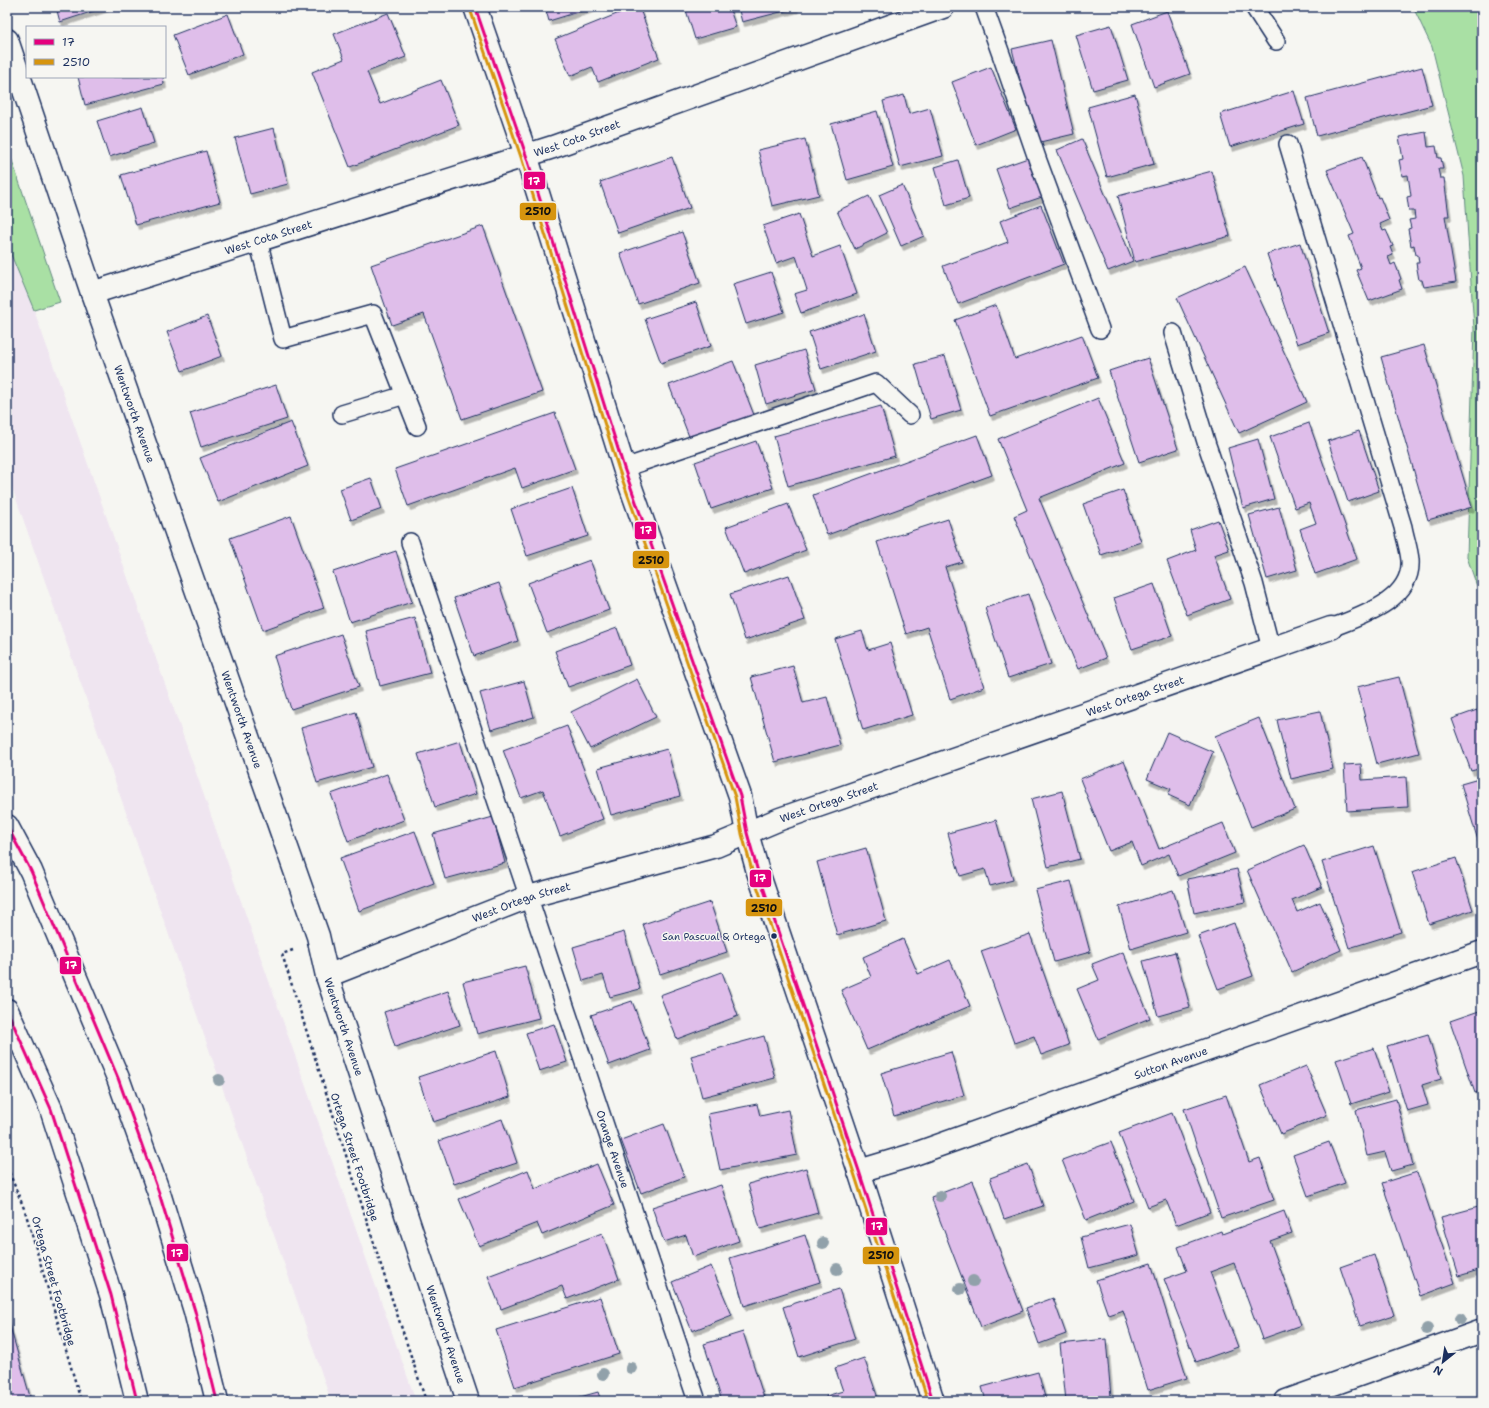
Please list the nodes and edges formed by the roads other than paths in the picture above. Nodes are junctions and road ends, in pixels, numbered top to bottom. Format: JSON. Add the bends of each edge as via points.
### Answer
{"nodes":[{"id":1,"x":475,"y":7,"type":"edge"},
{"id":2,"x":943,"y":7,"type":"edge"},
{"id":3,"x":984,"y":7,"type":"edge"},
{"id":4,"x":1254,"y":7,"type":"edge"},
{"id":5,"x":7,"y":40,"type":"edge"},
{"id":6,"x":1276,"y":41,"type":"dead end"},
{"id":7,"x":1288,"y":144,"type":"dead end"},
{"id":8,"x":526,"y":155,"type":"junction"},
{"id":9,"x":258,"y":240,"type":"junction"},
{"id":10,"x":92,"y":293,"type":"junction"},
{"id":11,"x":1100,"y":329,"type":"dead end"},
{"id":12,"x":1173,"y":333,"type":"dead end"},
{"id":13,"x":405,"y":395,"type":"junction"},
{"id":14,"x":342,"y":414,"type":"dead end"},
{"id":15,"x":910,"y":415,"type":"dead end"},
{"id":16,"x":417,"y":426,"type":"dead end"},
{"id":17,"x":624,"y":468,"type":"junction"},
{"id":18,"x":410,"y":542,"type":"dead end"},
{"id":19,"x":1332,"y":628,"type":"joint"},
{"id":20,"x":1271,"y":649,"type":"junction"},
{"id":21,"x":7,"y":826,"type":"edge"},
{"id":22,"x":747,"y":833,"type":"junction"},
{"id":23,"x":528,"y":897,"type":"junction"},
{"id":24,"x":1482,"y":952,"type":"edge"},
{"id":25,"x":327,"y":976,"type":"junction"},
{"id":26,"x":7,"y":1010,"type":"edge"},
{"id":27,"x":859,"y":1171,"type":"junction"},
{"id":28,"x":1482,"y":1331,"type":"edge"},
{"id":29,"x":137,"y":1401,"type":"edge"},
{"id":30,"x":216,"y":1401,"type":"edge"},
{"id":31,"x":468,"y":1401,"type":"edge"},
{"id":32,"x":697,"y":1401,"type":"edge"},
{"id":33,"x":933,"y":1401,"type":"edge"},
{"id":34,"x":1286,"y":1401,"type":"edge"}],
"edges":[{"from":1,"to":8,"type":"main road"},
{"from":2,"to":8,"type":"main road","name":"West Cota Street","via":[[553,148]]},
{"from":3,"to":11,"type":"lane"},
{"from":4,"to":6,"type":"lane"},
{"from":5,"to":10,"type":"main road","name":"Wentworth Avenue"},
{"from":7,"to":19,"type":"lane","via":[[1403,527],[1410,561],[1407,580],[1384,605]]},
{"from":8,"to":9,"type":"main road","name":"West Cota Street"},
{"from":8,"to":17,"type":"main road"},
{"from":9,"to":10,"type":"main road","name":"West Cota Street"},
{"from":9,"to":13,"type":"lane","via":[[283,339],[374,314]]},
{"from":10,"to":25,"type":"main road","name":"Wentworth Avenue","via":[[318,939]]},
{"from":12,"to":20,"type":"lane","via":[[1207,445],[1254,583]]},
{"from":13,"to":14,"type":"lane"},
{"from":13,"to":16,"type":"lane"},
{"from":15,"to":17,"type":"lane","via":[[876,383]]},
{"from":17,"to":22,"type":"main road","via":[[740,796]]},
{"from":18,"to":23,"type":"lane","name":"Orange Avenue"},
{"from":19,"to":20,"type":"main road","name":"West Ortega Street"},
{"from":20,"to":22,"type":"main road","name":"West Ortega Street","via":[[780,819]]},
{"from":21,"to":30,"type":"main road","via":[[31,871],[118,1078],[159,1193],[195,1311]]},
{"from":22,"to":23,"type":"main road","name":"West Ortega Street","via":[[716,846]]},
{"from":22,"to":27,"type":"main road"},
{"from":23,"to":25,"type":"main road","name":"West Ortega Street"},
{"from":23,"to":32,"type":"lane","name":"Orange Avenue"},
{"from":24,"to":27,"type":"main road","name":"Sutton Avenue","via":[[908,1156]]},
{"from":25,"to":31,"type":"main road","name":"Wentworth Avenue"},
{"from":26,"to":29,"type":"main road","via":[[51,1109],[111,1295]]},
{"from":27,"to":33,"type":"main road"},
{"from":28,"to":34,"type":"main road"}]}
